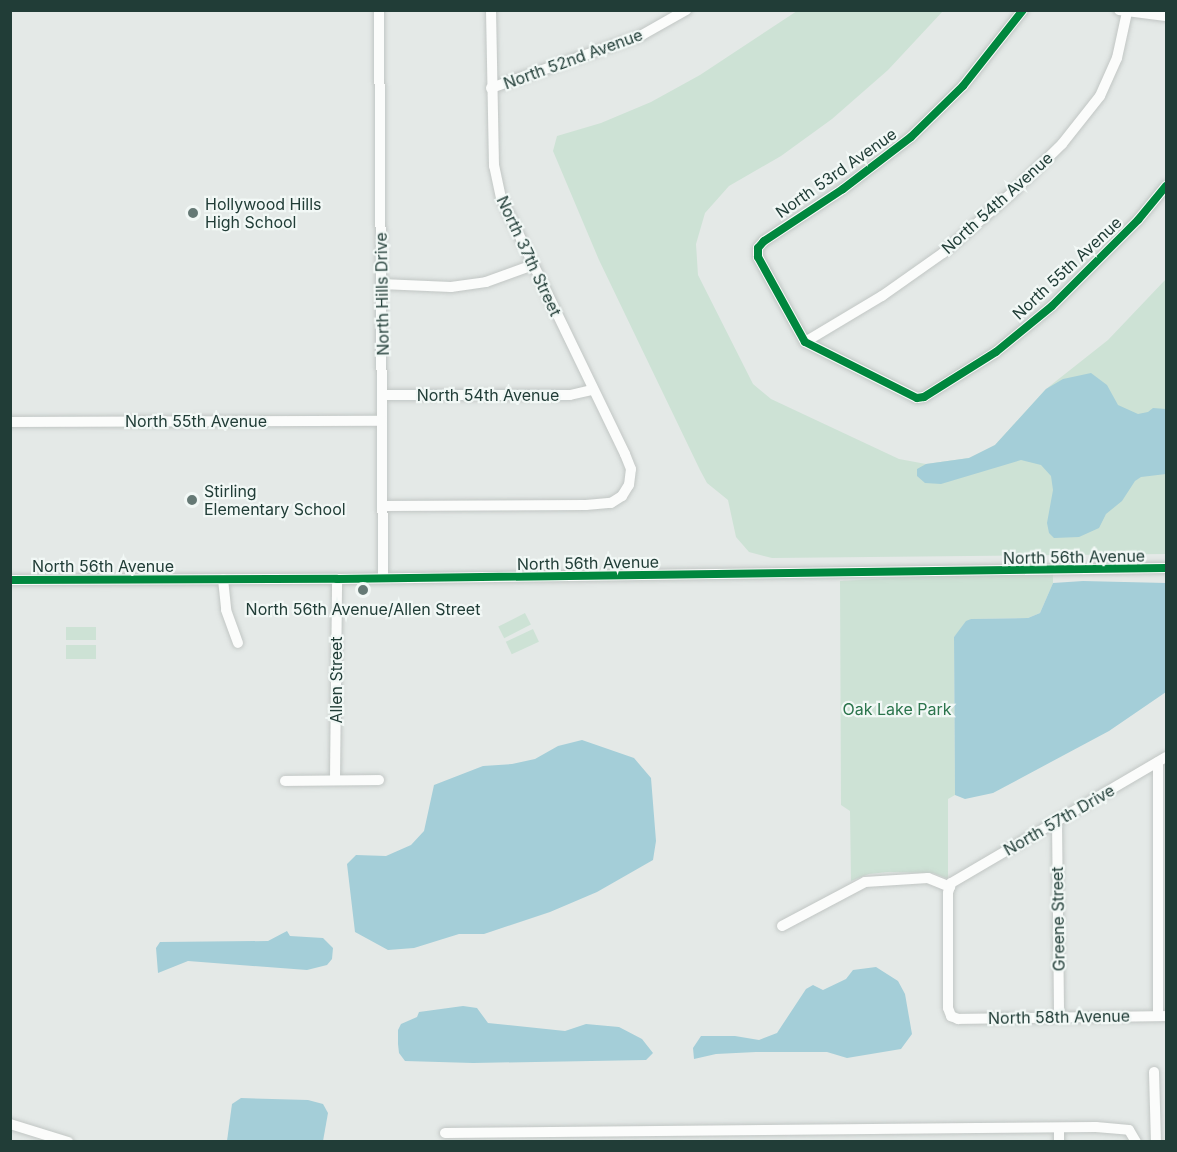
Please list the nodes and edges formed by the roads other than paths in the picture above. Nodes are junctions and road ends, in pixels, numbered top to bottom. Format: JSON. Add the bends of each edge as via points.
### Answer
{"nodes":[{"id":1,"x":379,"y":10,"type":"edge"},
{"id":2,"x":491,"y":10,"type":"edge"},
{"id":3,"x":686,"y":10,"type":"edge"},
{"id":4,"x":1023,"y":10,"type":"edge"},
{"id":5,"x":1123,"y":11,"type":"edge"},
{"id":6,"x":1167,"y":16,"type":"edge"},
{"id":7,"x":491,"y":88,"type":"junction"},
{"id":8,"x":1167,"y":186,"type":"edge"},
{"id":9,"x":533,"y":265,"type":"junction"},
{"id":10,"x":381,"y":284,"type":"junction"},
{"id":11,"x":805,"y":342,"type":"junction"},
{"id":12,"x":592,"y":390,"type":"junction"},
{"id":13,"x":383,"y":395,"type":"junction"},
{"id":14,"x":382,"y":421,"type":"junction"},
{"id":15,"x":10,"y":422,"type":"edge"},
{"id":16,"x":383,"y":506,"type":"junction"},
{"id":17,"x":1167,"y":568,"type":"edge"},
{"id":18,"x":383,"y":578,"type":"junction"},
{"id":19,"x":223,"y":579,"type":"junction"},
{"id":20,"x":337,"y":579,"type":"junction"},
{"id":21,"x":10,"y":580,"type":"edge"},
{"id":22,"x":238,"y":643,"type":"dead end"},
{"id":23,"x":1162,"y":759,"type":"edge"},
{"id":24,"x":335,"y":780,"type":"junction"},
{"id":25,"x":379,"y":780,"type":"dead end"},
{"id":26,"x":285,"y":781,"type":"dead end"},
{"id":27,"x":1057,"y":820,"type":"junction"},
{"id":28,"x":951,"y":885,"type":"junction"},
{"id":29,"x":782,"y":926,"type":"dead end"},
{"id":30,"x":1162,"y":1016,"type":"edge"},
{"id":31,"x":1059,"y":1017,"type":"junction"},
{"id":32,"x":1154,"y":1072,"type":"dead end"},
{"id":33,"x":10,"y":1124,"type":"edge"},
{"id":34,"x":1059,"y":1128,"type":"junction"},
{"id":35,"x":905,"y":1129,"type":"junction"},
{"id":36,"x":966,"y":1129,"type":"junction"},
{"id":37,"x":445,"y":1133,"type":"dead end"},
{"id":38,"x":829,"y":1136,"type":"edge"},
{"id":39,"x":497,"y":1137,"type":"edge"},
{"id":40,"x":608,"y":1137,"type":"edge"},
{"id":41,"x":718,"y":1137,"type":"edge"},
{"id":42,"x":68,"y":1142,"type":"edge"},
{"id":43,"x":904,"y":1142,"type":"edge"},
{"id":44,"x":967,"y":1142,"type":"edge"},
{"id":45,"x":1059,"y":1142,"type":"edge"},
{"id":46,"x":1136,"y":1142,"type":"edge"},
{"id":47,"x":1156,"y":1142,"type":"edge"}],
"edges":[{"from":1,"to":10,"type":"street","name":"North Hills Drive"},
{"from":2,"to":7,"type":"street","name":"North 37th Street"},
{"from":3,"to":7,"type":"street","name":"North 52nd Avenue","via":[[642,35]]},
{"from":4,"to":11,"type":"street","name":"North 53rd Avenue","via":[[963,86],[911,137],[758,248],[758,257]]},
{"from":5,"to":6,"type":"street"},
{"from":5,"to":11,"type":"street","name":"North 54th Avenue","via":[[1117,58],[1100,96],[1062,144],[943,253],[846,320]]},
{"from":7,"to":9,"type":"street","name":"North 37th Street","via":[[494,166],[501,198]]},
{"from":8,"to":11,"type":"street","name":"North 55th Avenue","via":[[1052,306],[996,352],[924,397],[917,398]]},
{"from":9,"to":10,"type":"street","via":[[486,282],[451,287]]},
{"from":9,"to":12,"type":"street","name":"North 37th Street"},
{"from":10,"to":13,"type":"street","name":"North Hills Drive"},
{"from":12,"to":13,"type":"street","name":"North 54th Avenue","via":[[570,395]]},
{"from":12,"to":16,"type":"street","name":"North 37th Street","via":[[630,469],[629,485],[611,503]]},
{"from":13,"to":14,"type":"street","name":"North Hills Drive"},
{"from":14,"to":15,"type":"street","name":"North 55th Avenue"},
{"from":14,"to":16,"type":"street","name":"North Hills Drive"},
{"from":16,"to":18,"type":"street","name":"North Hills Drive"},
{"from":17,"to":18,"type":"street","name":"North 56th Avenue"},
{"from":18,"to":20,"type":"street","name":"North 56th Avenue"},
{"from":19,"to":20,"type":"street","name":"North 56th Avenue"},
{"from":19,"to":21,"type":"street","name":"North 56th Avenue"},
{"from":19,"to":22,"type":"street","via":[[225,610]]},
{"from":20,"to":24,"type":"street","name":"Allen Street"},
{"from":23,"to":27,"type":"street","name":"North 57th Drive"},
{"from":23,"to":30,"type":"street"},
{"from":24,"to":25,"type":"street"},
{"from":24,"to":26,"type":"street"},
{"from":27,"to":28,"type":"street","name":"North 57th Drive"},
{"from":27,"to":31,"type":"street","name":"Greene Street"},
{"from":28,"to":29,"type":"street","via":[[928,878],[865,882]]},
{"from":28,"to":31,"type":"street","name":"North 58th Avenue","via":[[951,1016]]},
{"from":30,"to":31,"type":"street","name":"North 58th Avenue"},
{"from":32,"to":47,"type":"street"},
{"from":33,"to":42,"type":"street"},
{"from":34,"to":36,"type":"street"},
{"from":34,"to":45,"type":"street"},
{"from":34,"to":46,"type":"street","via":[[1096,1126],[1129,1130]]},
{"from":35,"to":36,"type":"street"},
{"from":35,"to":38,"type":"street"},
{"from":35,"to":43,"type":"street"},
{"from":36,"to":44,"type":"street"},
{"from":37,"to":39,"type":"street"},
{"from":38,"to":41,"type":"street"},
{"from":39,"to":40,"type":"street"},
{"from":40,"to":41,"type":"street"}]}
